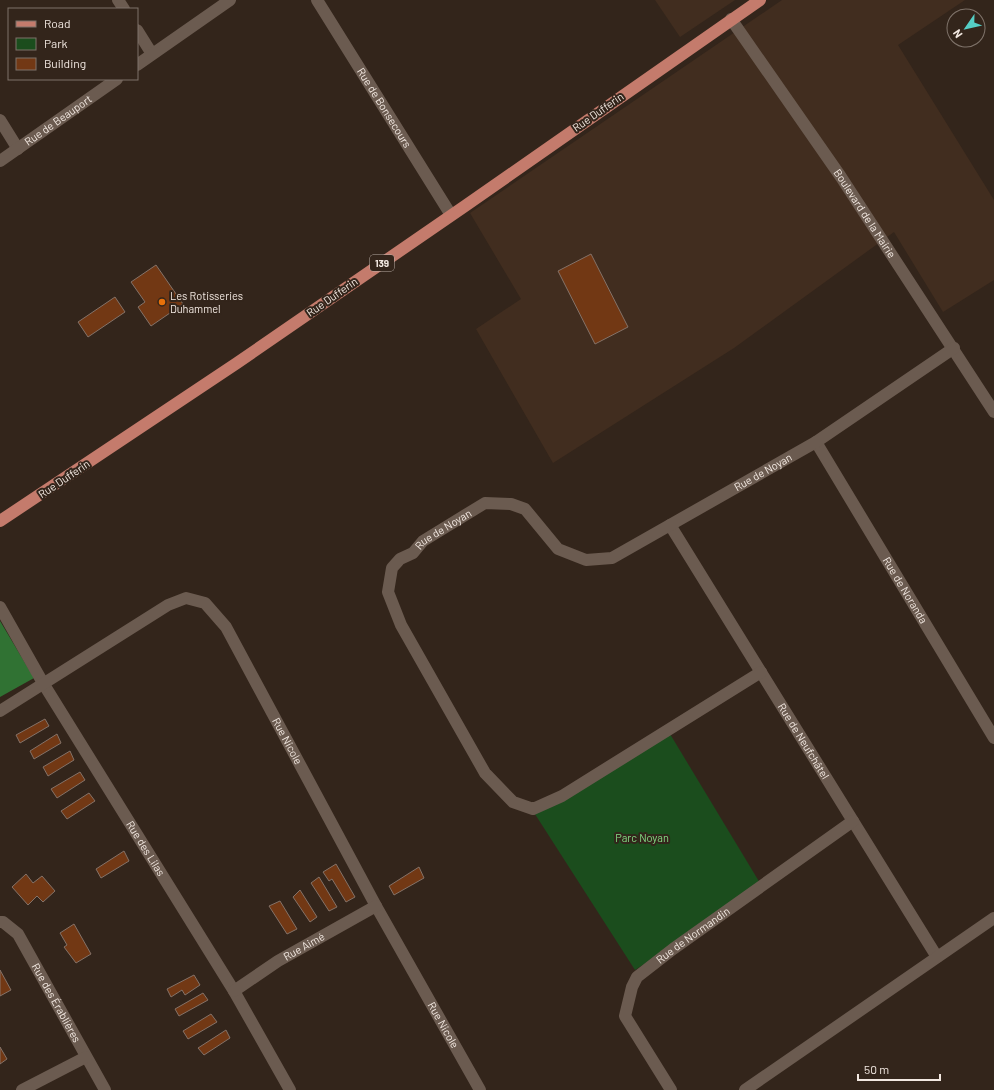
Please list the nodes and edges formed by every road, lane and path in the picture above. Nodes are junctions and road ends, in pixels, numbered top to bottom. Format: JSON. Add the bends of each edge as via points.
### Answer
{"nodes":[{"id":1,"x":230,"y":0,"type":"edge"},
{"id":2,"x":317,"y":0,"type":"edge"},
{"id":3,"x":760,"y":0,"type":"edge"},
{"id":4,"x":731,"y":19,"type":"junction"},
{"id":5,"x":138,"y":32,"type":"edge"},
{"id":6,"x":152,"y":54,"type":"junction"},
{"id":7,"x":138,"y":64,"type":"edge"},
{"id":8,"x":116,"y":80,"type":"edge"},
{"id":9,"x":0,"y":120,"type":"edge"},
{"id":10,"x":18,"y":149,"type":"junction"},
{"id":11,"x":0,"y":161,"type":"edge"},
{"id":12,"x":451,"y":216,"type":"junction"},
{"id":13,"x":954,"y":348,"type":"junction"},
{"id":14,"x":994,"y":412,"type":"edge"},
{"id":15,"x":816,"y":442,"type":"junction"},
{"id":16,"x":0,"y":521,"type":"edge"},
{"id":17,"x":670,"y":525,"type":"junction"},
{"id":18,"x":0,"y":607,"type":"edge"},
{"id":19,"x":761,"y":672,"type":"junction"},
{"id":20,"x":43,"y":683,"type":"junction"},
{"id":21,"x":0,"y":711,"type":"edge"},
{"id":22,"x":994,"y":738,"type":"edge"},
{"id":23,"x":853,"y":821,"type":"junction"},
{"id":24,"x":376,"y":906,"type":"junction"},
{"id":25,"x":994,"y":918,"type":"edge"},
{"id":26,"x":0,"y":922,"type":"edge"},
{"id":27,"x":937,"y":957,"type":"junction"},
{"id":28,"x":234,"y":991,"type":"junction"},
{"id":29,"x":86,"y":1057,"type":"junction"},
{"id":30,"x":22,"y":1090,"type":"edge"},
{"id":31,"x":106,"y":1090,"type":"edge"},
{"id":32,"x":290,"y":1090,"type":"edge"},
{"id":33,"x":480,"y":1090,"type":"edge"},
{"id":34,"x":671,"y":1090,"type":"edge"},
{"id":35,"x":745,"y":1090,"type":"edge"}],
"edges":[{"from":1,"to":6,"type":"street"},
{"from":2,"to":12,"type":"street","name":"Rue de Bonsecours"},
{"from":3,"to":4,"type":"main road","name":"Rue Dufferin","number":"139"},
{"from":4,"to":12,"type":"main road","name":"Rue Dufferin","number":"139"},
{"from":4,"to":13,"type":"street","name":"Boulevard de la Mairie","via":[[841,177]]},
{"from":5,"to":6,"type":"street"},
{"from":6,"to":7,"type":"street"},
{"from":8,"to":10,"type":"street","name":"Rue de Beauport"},
{"from":9,"to":10,"type":"street"},
{"from":10,"to":11,"type":"street","name":"Rue de Beauport"},
{"from":12,"to":16,"type":"main road","name":"Rue Dufferin","number":"139"},
{"from":13,"to":14,"type":"street","name":"Boulevard de la Mairie"},
{"from":13,"to":15,"type":"street","name":"Rue de Noyan"},
{"from":15,"to":17,"type":"street","name":"Rue de Noyan"},
{"from":15,"to":22,"type":"street","name":"Rue de Noranda"},
{"from":17,"to":19,"type":"street","name":"Rue de Neufchâtel"},
{"from":17,"to":19,"type":"street","name":"Rue de Noyan","via":[[612,558],[586,560],[558,549],[525,509],[512,504],[485,503],[423,540],[413,553],[400,559],[392,568],[388,592],[401,625],[485,773],[513,802],[533,809],[562,796]]},
{"from":18,"to":20,"type":"street","name":"Rue des Lilas"},
{"from":19,"to":23,"type":"street","name":"Rue de Neufchâtel"},
{"from":20,"to":21,"type":"street","name":"Rue Nicole"},
{"from":20,"to":24,"type":"street","name":"Rue Nicole","via":[[168,605],[186,598],[205,603],[226,627]]},
{"from":20,"to":28,"type":"street","name":"Rue des Lilas"},
{"from":23,"to":27,"type":"street","name":"Rue de Neufchâtel"},
{"from":23,"to":34,"type":"street","name":"Rue de Normandin","via":[[672,949],[637,977],[625,1016]]},
{"from":24,"to":28,"type":"street","name":"Rue Aimé","via":[[278,961]]},
{"from":24,"to":33,"type":"street","name":"Rue Nicole"},
{"from":25,"to":27,"type":"street"},
{"from":26,"to":29,"type":"street","name":"Rue des Érablières","via":[[18,934]]},
{"from":27,"to":35,"type":"street"},
{"from":28,"to":32,"type":"street","name":"Rue des Lilas"},
{"from":29,"to":30,"type":"street"},
{"from":29,"to":31,"type":"street","name":"Rue des Érablières"}]}
